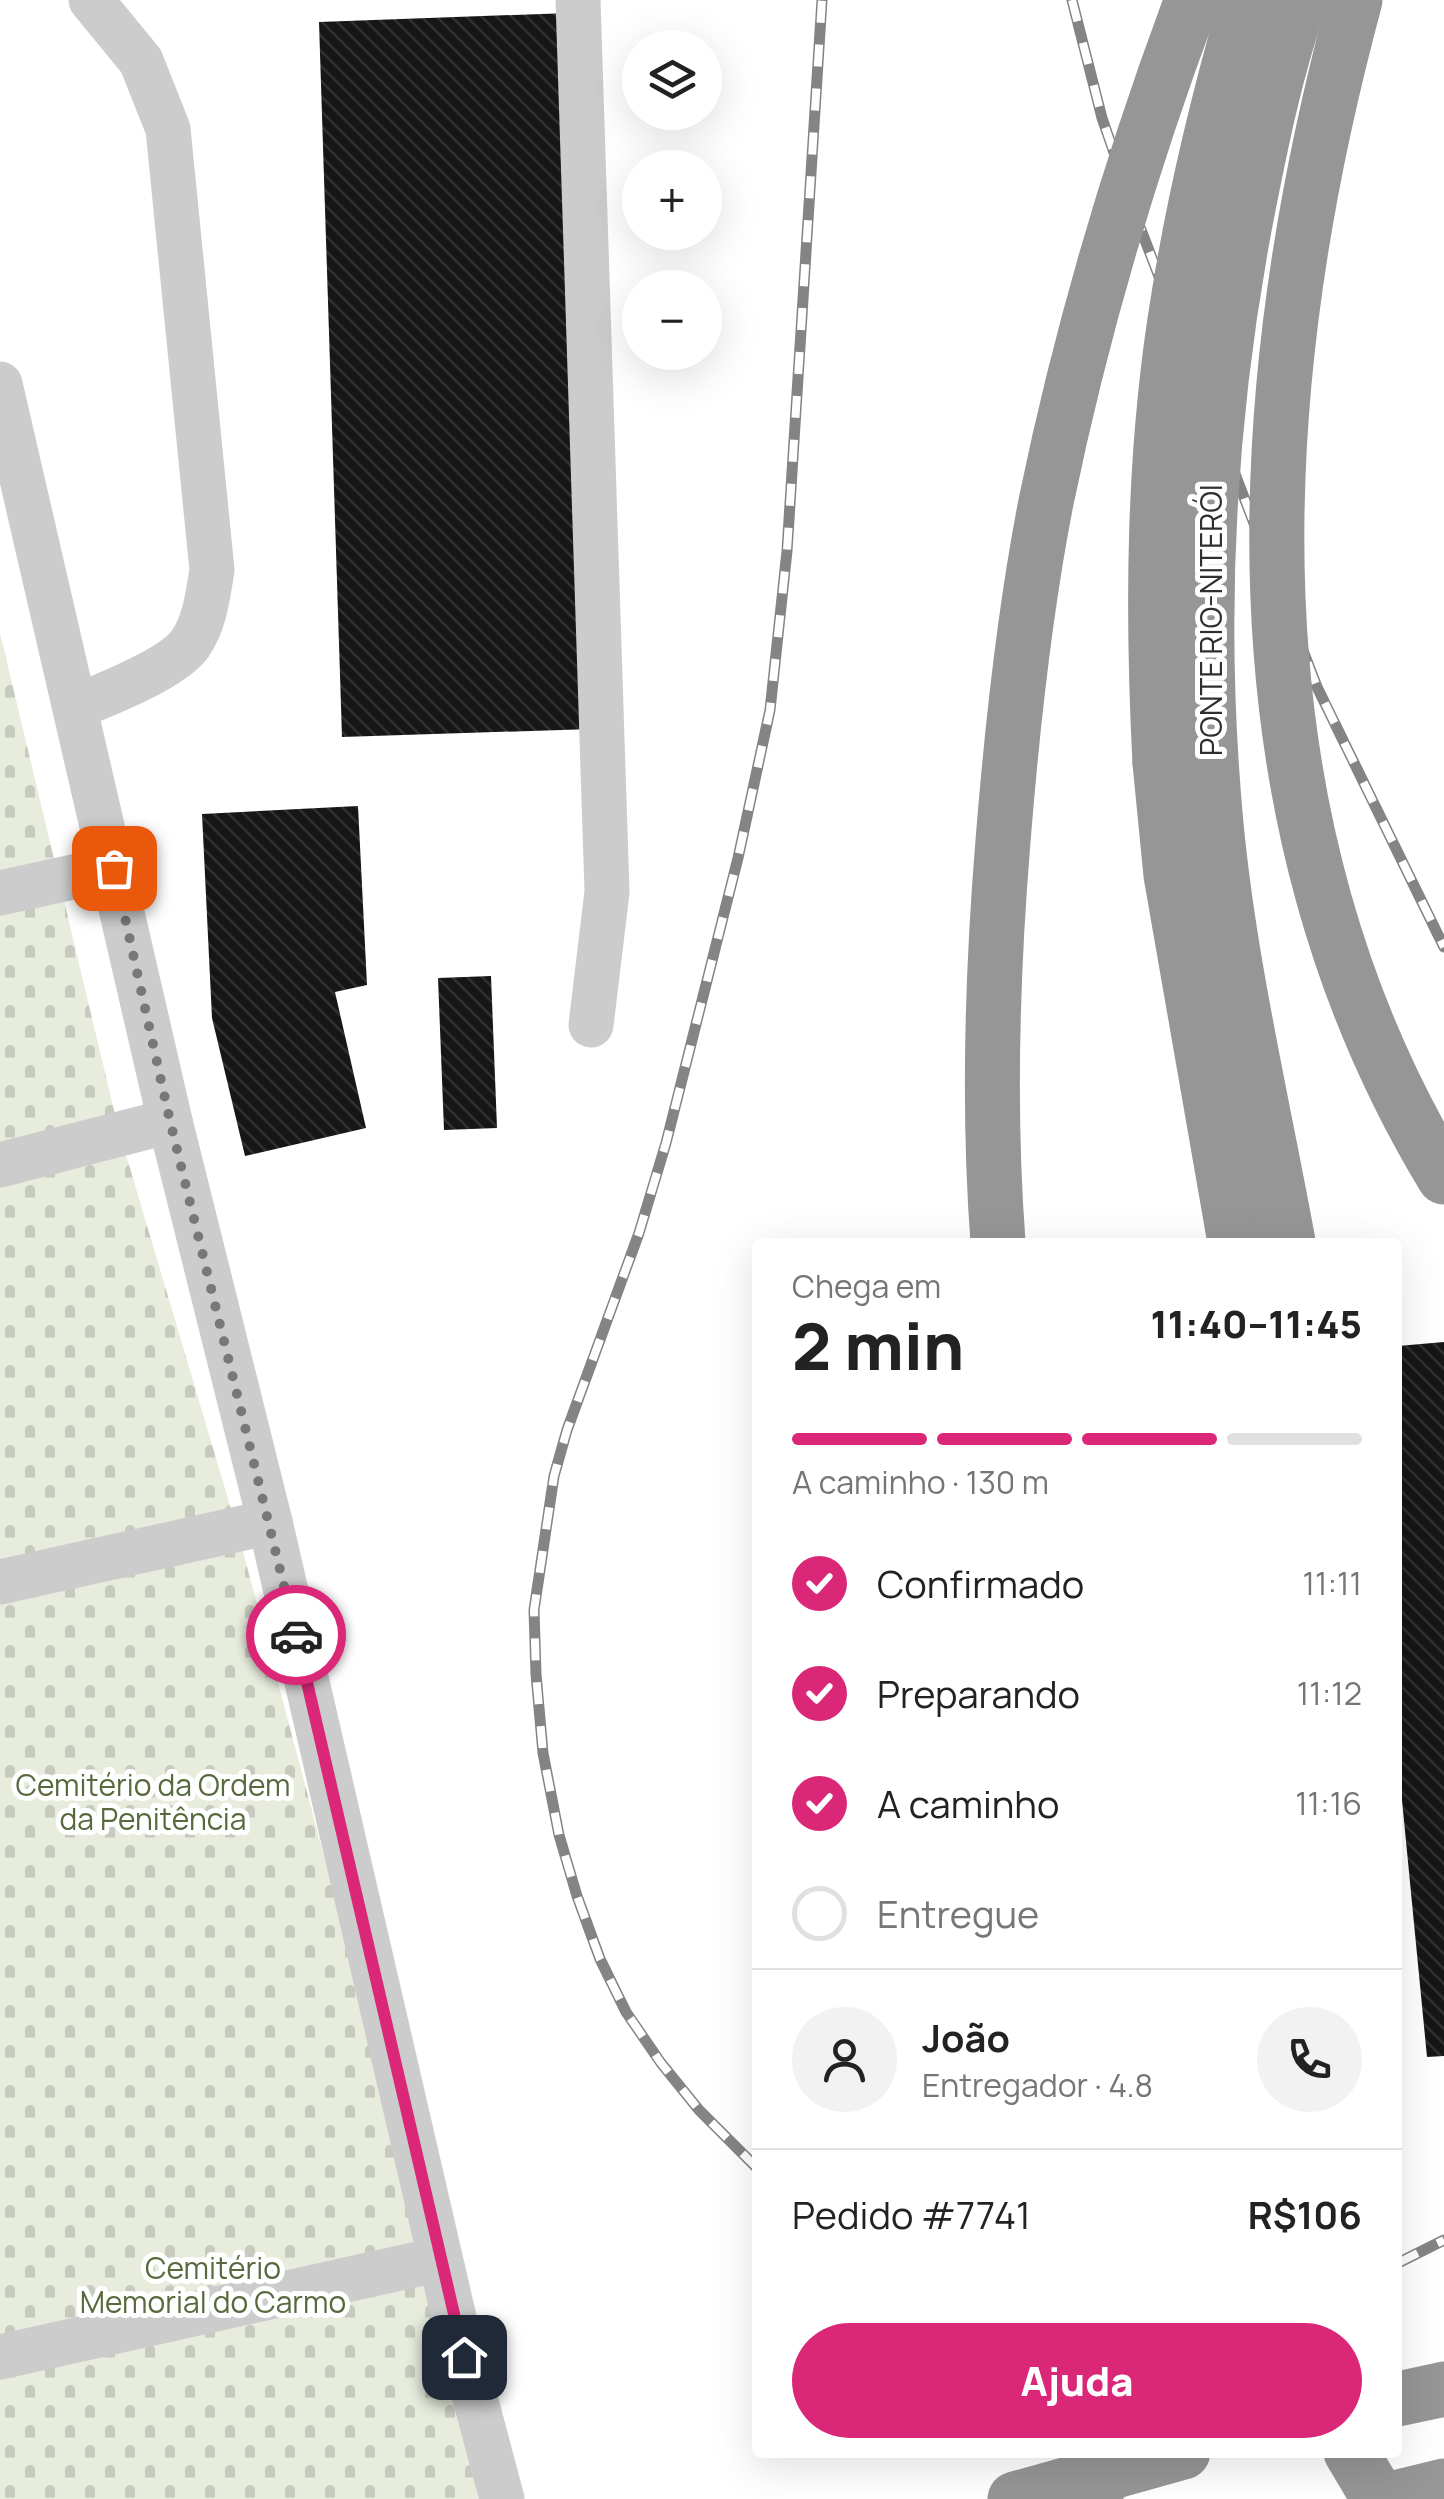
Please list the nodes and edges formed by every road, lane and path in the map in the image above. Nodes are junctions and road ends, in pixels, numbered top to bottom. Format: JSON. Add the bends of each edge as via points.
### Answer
{"nodes":[{"id":1,"x":91,"y":0,"type":"edge"},
{"id":2,"x":578,"y":0,"type":"edge"},
{"id":3,"x":1192,"y":0,"type":"edge"},
{"id":4,"x":1247,"y":0,"type":"edge"},
{"id":5,"x":1300,"y":0,"type":"edge"},
{"id":6,"x":1355,"y":0,"type":"edge"},
{"id":7,"x":0,"y":384,"type":"edge"},
{"id":8,"x":75,"y":707,"type":"junction"},
{"id":9,"x":114,"y":868,"type":"junction"},
{"id":10,"x":0,"y":893,"type":"edge"},
{"id":11,"x":591,"y":1025,"type":"dead end"},
{"id":12,"x":170,"y":1121,"type":"junction"},
{"id":13,"x":0,"y":1165,"type":"edge"},
{"id":14,"x":1444,"y":1177,"type":"edge"},
{"id":15,"x":998,"y":1238,"type":"edge"},
{"id":16,"x":1234,"y":1238,"type":"edge"},
{"id":17,"x":1287,"y":1238,"type":"edge"},
{"id":18,"x":270,"y":1522,"type":"junction"},
{"id":19,"x":0,"y":1582,"type":"edge"},
{"id":20,"x":440,"y":2259,"type":"junction"},
{"id":21,"x":0,"y":2357,"type":"edge"},
{"id":22,"x":1444,"y":2389,"type":"edge"},
{"id":23,"x":1402,"y":2399,"type":"edge"},
{"id":24,"x":1120,"y":2458,"type":"edge"},
{"id":25,"x":1163,"y":2458,"type":"edge"},
{"id":26,"x":1180,"y":2458,"type":"edge"},
{"id":27,"x":1355,"y":2458,"type":"edge"},
{"id":28,"x":1444,"y":2486,"type":"edge"},
{"id":29,"x":1022,"y":2498,"type":"edge"},
{"id":30,"x":502,"y":2499,"type":"edge"},
{"id":31,"x":1088,"y":2499,"type":"edge"},
{"id":32,"x":1154,"y":2499,"type":"edge"},
{"id":33,"x":1379,"y":2499,"type":"edge"},
{"id":34,"x":1390,"y":2499,"type":"edge"}],
"edges":[{"from":1,"to":8,"type":"street","via":[[141,61],[168,129],[212,570],[190,646],[134,684]]},
{"from":2,"to":11,"type":"street","via":[[607,892]]},
{"from":3,"to":15,"type":"highway","bridge":true,"via":[[1080,354],[1022,650],[996,928]]},
{"from":4,"to":16,"type":"highway","name":"PONTE RIO-NITERÓI","bridge":true,"via":[[1206,153],[1178,296],[1162,433],[1154,647],[1172,875]]},
{"from":5,"to":17,"type":"highway","name":"PONTE RIO-NITERÓI","bridge":true,"via":[[1254,174],[1228,330],[1212,470],[1208,615],[1222,872]]},
{"from":6,"to":14,"type":"highway","bridge":true,"via":[[1321,137],[1288,344],[1276,489],[1281,642],[1298,794],[1328,913],[1377,1049]]},
{"from":7,"to":8,"type":"street"},
{"from":8,"to":9,"type":"street"},
{"from":9,"to":10,"type":"street"},
{"from":9,"to":12,"type":"street"},
{"from":12,"to":13,"type":"street"},
{"from":12,"to":18,"type":"street"},
{"from":18,"to":19,"type":"street"},
{"from":18,"to":20,"type":"street"},
{"from":20,"to":21,"type":"street"},
{"from":20,"to":30,"type":"street"},
{"from":22,"to":23,"type":"highway"},
{"from":24,"to":31,"type":"highway","bridge":true},
{"from":25,"to":29,"type":"highway"},
{"from":26,"to":32,"type":"highway"},
{"from":27,"to":33,"type":"highway"},
{"from":28,"to":34,"type":"highway"}]}
